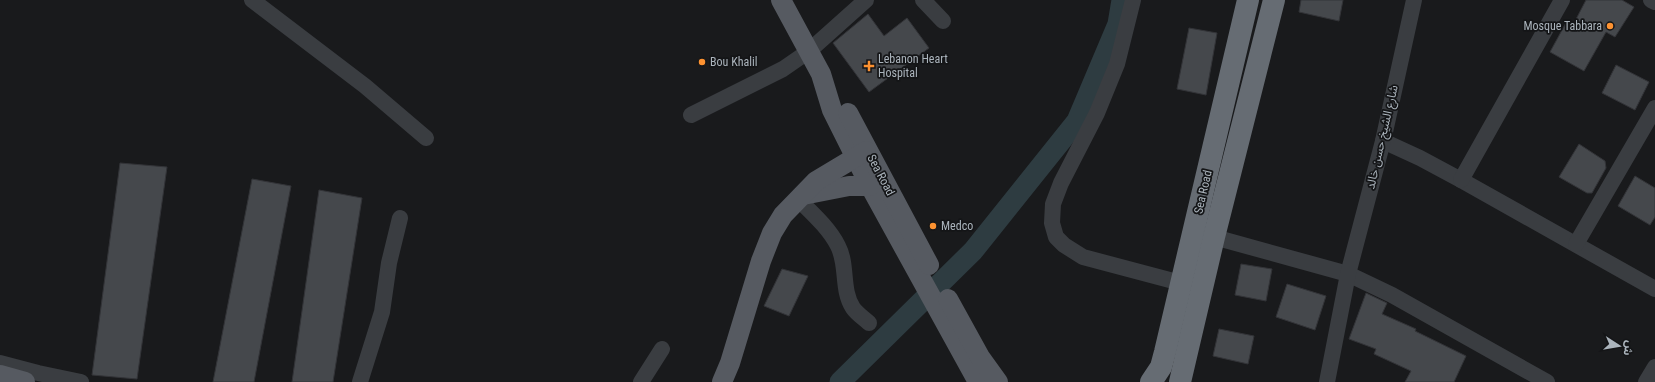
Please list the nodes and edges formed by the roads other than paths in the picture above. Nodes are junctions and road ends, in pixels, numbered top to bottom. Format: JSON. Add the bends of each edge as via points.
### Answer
{"nodes":[{"id":1,"x":252,"y":0,"type":"edge"},
{"id":2,"x":782,"y":0,"type":"edge"},
{"id":3,"x":866,"y":0,"type":"edge"},
{"id":4,"x":924,"y":0,"type":"edge"},
{"id":5,"x":1133,"y":0,"type":"edge"},
{"id":6,"x":1248,"y":0,"type":"edge"},
{"id":7,"x":1274,"y":0,"type":"edge"},
{"id":8,"x":1414,"y":0,"type":"edge"},
{"id":9,"x":1562,"y":0,"type":"edge"},
{"id":10,"x":1651,"y":0,"type":"edge"},
{"id":11,"x":1655,"y":2,"type":"edge"},
{"id":12,"x":943,"y":22,"type":"dead end"},
{"id":13,"x":809,"y":51,"type":"junction"},
{"id":14,"x":821,"y":74,"type":"junction"},
{"id":15,"x":1655,"y":108,"type":"edge"},
{"id":16,"x":691,"y":115,"type":"dead end"},
{"id":17,"x":839,"y":125,"type":"junction"},
{"id":18,"x":426,"y":138,"type":"dead end"},
{"id":19,"x":1383,"y":141,"type":"junction"},
{"id":20,"x":861,"y":153,"type":"junction"},
{"id":21,"x":1461,"y":180,"type":"junction"},
{"id":22,"x":816,"y":181,"type":"junction"},
{"id":23,"x":870,"y":186,"type":"junction"},
{"id":24,"x":838,"y":188,"type":"junction"},
{"id":25,"x":800,"y":197,"type":"junction"},
{"id":26,"x":880,"y":205,"type":"junction"},
{"id":27,"x":400,"y":218,"type":"dead end"},
{"id":28,"x":1214,"y":236,"type":"junction"},
{"id":29,"x":1576,"y":244,"type":"junction"},
{"id":30,"x":1348,"y":274,"type":"junction"},
{"id":31,"x":1181,"y":283,"type":"junction"},
{"id":32,"x":932,"y":284,"type":"junction"},
{"id":33,"x":1655,"y":289,"type":"edge"},
{"id":34,"x":869,"y":323,"type":"dead end"},
{"id":35,"x":662,"y":349,"type":"dead end"},
{"id":36,"x":0,"y":363,"type":"edge"},
{"id":37,"x":1655,"y":366,"type":"edge"},
{"id":38,"x":0,"y":375,"type":"edge"},
{"id":39,"x":25,"y":382,"type":"edge"},
{"id":40,"x":81,"y":382,"type":"edge"},
{"id":41,"x":360,"y":382,"type":"edge"},
{"id":42,"x":641,"y":382,"type":"edge"},
{"id":43,"x":722,"y":382,"type":"edge"},
{"id":44,"x":978,"y":382,"type":"edge"},
{"id":45,"x":998,"y":382,"type":"edge"},
{"id":46,"x":1151,"y":382,"type":"edge"},
{"id":47,"x":1180,"y":382,"type":"edge"},
{"id":48,"x":1327,"y":382,"type":"edge"},
{"id":49,"x":1547,"y":382,"type":"edge"},
{"id":50,"x":1646,"y":382,"type":"edge"}],
"edges":[{"from":1,"to":18,"type":"street","via":[[365,86]]},
{"from":2,"to":13,"type":"main road","name":"Sea Road"},
{"from":3,"to":13,"type":"street"},
{"from":4,"to":12,"type":"street"},
{"from":5,"to":31,"type":"street","via":[[1117,64],[1097,113],[1061,183],[1053,204],[1052,223],[1056,236],[1064,245],[1083,257]]},
{"from":6,"to":31,"type":"highway","name":"Sea Road"},
{"from":7,"to":28,"type":"highway","name":"Sea Road"},
{"from":8,"to":19,"type":"street","name":"شارع الشيخ حسن خالد"},
{"from":9,"to":21,"type":"street"},
{"from":10,"to":11,"type":"street"},
{"from":13,"to":14,"type":"main road","name":"Sea Road"},
{"from":13,"to":16,"type":"street","via":[[783,69]]},
{"from":14,"to":17,"type":"main road","name":"Sea Road"},
{"from":14,"to":20,"type":"main road","name":"Sea Road","via":[[843,104]]},
{"from":15,"to":29,"type":"street"},
{"from":17,"to":20,"type":"main road","name":"Sea Road"},
{"from":17,"to":22,"type":"main road","via":[[834,155]]},
{"from":19,"to":21,"type":"street"},
{"from":19,"to":30,"type":"street","name":"شارع الشيخ حسن خالد"},
{"from":20,"to":22,"type":"main road"},
{"from":20,"to":23,"type":"main road","name":"Sea Road"},
{"from":20,"to":32,"type":"main road","name":"Sea Road"},
{"from":21,"to":29,"type":"street"},
{"from":22,"to":25,"type":"main road"},
{"from":23,"to":24,"type":"main road"},
{"from":23,"to":26,"type":"main road","name":"Sea Road"},
{"from":24,"to":25,"type":"main road"},
{"from":24,"to":26,"type":"main road"},
{"from":25,"to":34,"type":"street","via":[[839,246],[850,301]]},
{"from":25,"to":43,"type":"main road","via":[[783,215],[772,233]]},
{"from":26,"to":32,"type":"main road","name":"Sea Road"},
{"from":27,"to":41,"type":"street","via":[[382,312]]},
{"from":28,"to":30,"type":"street"},
{"from":28,"to":47,"type":"highway","name":"Sea Road"},
{"from":29,"to":33,"type":"street"},
{"from":30,"to":48,"type":"street","name":"شارع الشيخ حسن خالد"},
{"from":30,"to":49,"type":"street","via":[[1392,295]]},
{"from":31,"to":46,"type":"highway","name":"Sea Road","via":[[1161,367]]},
{"from":32,"to":44,"type":"main road","name":"Sea Road"},
{"from":32,"to":45,"type":"main road","name":"Sea Road"},
{"from":35,"to":42,"type":"street"},
{"from":36,"to":40,"type":"street"},
{"from":37,"to":50,"type":"street"},
{"from":38,"to":39,"type":"main road"}]}
